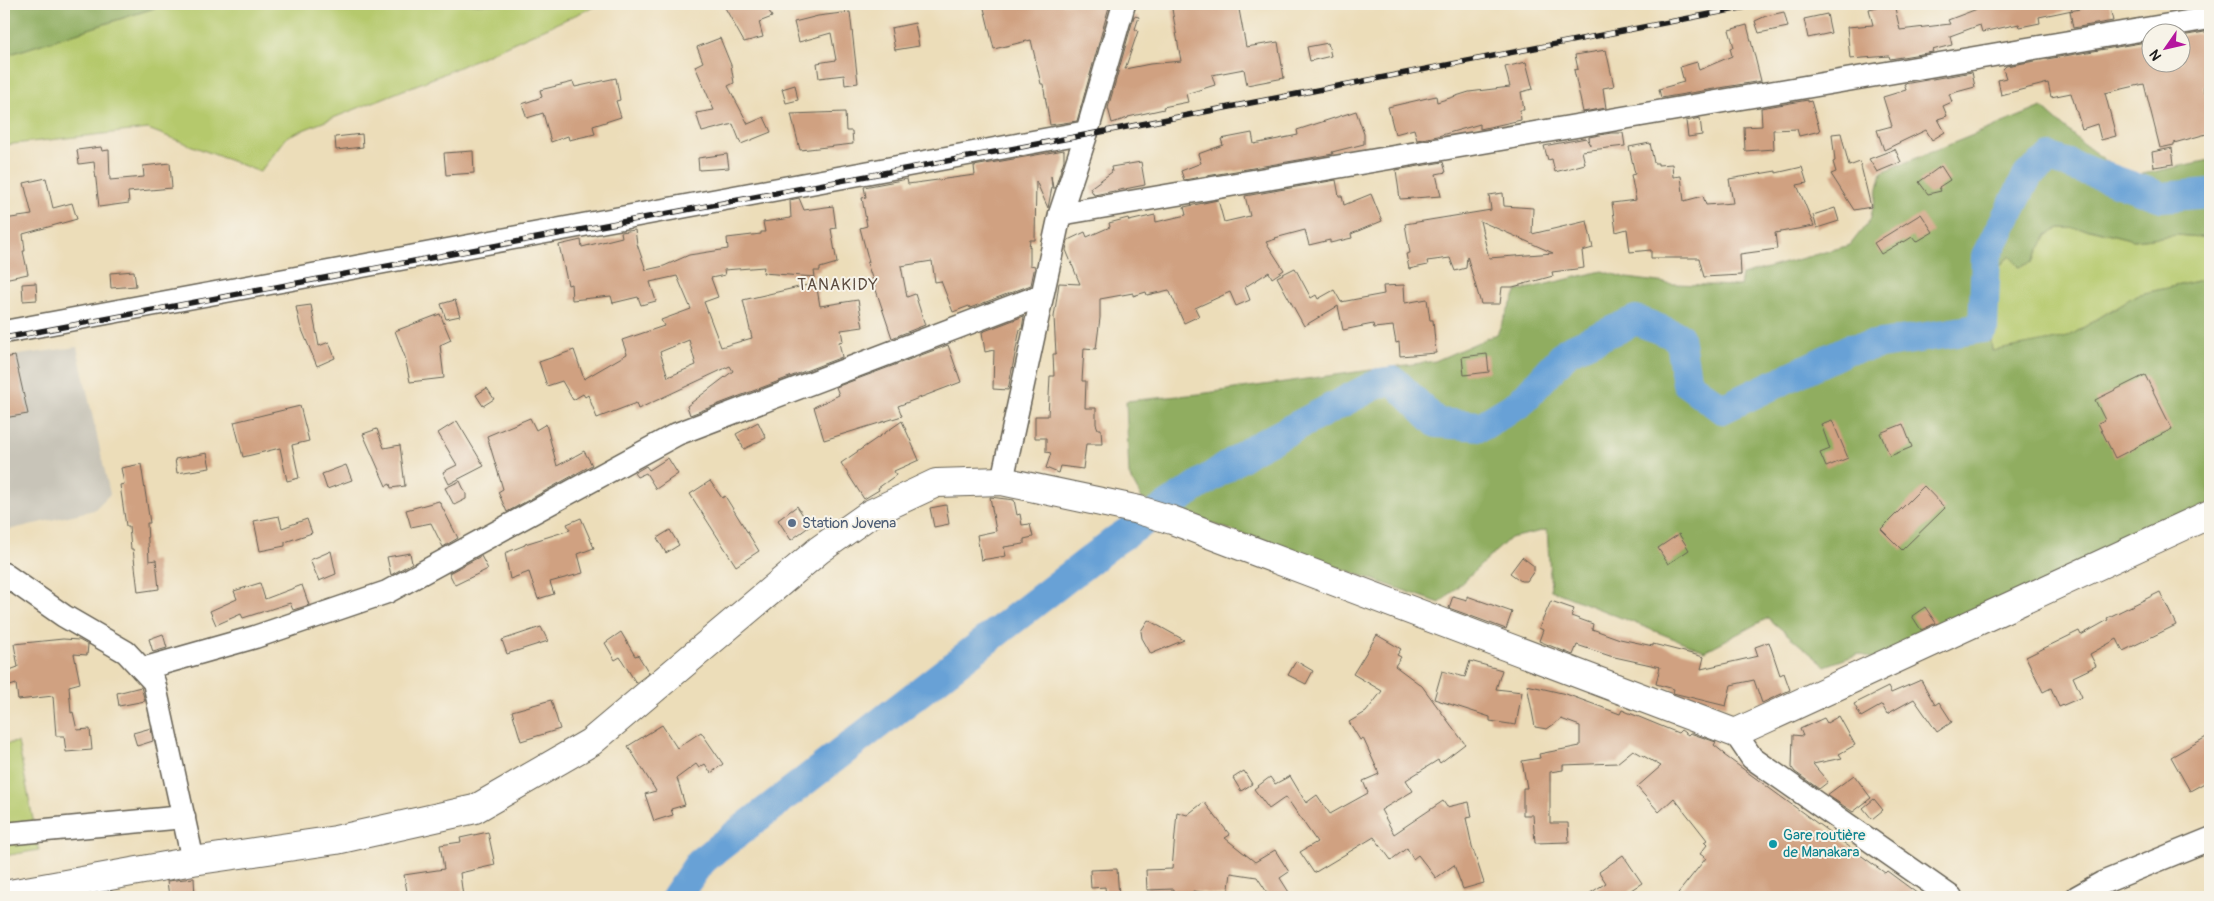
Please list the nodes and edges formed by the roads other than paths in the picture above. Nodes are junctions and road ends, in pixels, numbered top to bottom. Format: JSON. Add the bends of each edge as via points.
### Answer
{"nodes":[{"id":1,"x":1124,"y":4,"type":"edge"},
{"id":2,"x":2210,"y":18,"type":"edge"},
{"id":3,"x":1087,"y":132,"type":"junction"},
{"id":4,"x":1060,"y":214,"type":"junction"},
{"id":5,"x":1042,"y":296,"type":"junction"},
{"id":6,"x":4,"y":332,"type":"edge"},
{"id":7,"x":1002,"y":481,"type":"junction"},
{"id":8,"x":2210,"y":514,"type":"edge"},
{"id":9,"x":4,"y":574,"type":"edge"},
{"id":10,"x":142,"y":669,"type":"junction"},
{"id":11,"x":1735,"y":734,"type":"junction"},
{"id":12,"x":184,"y":817,"type":"junction"},
{"id":13,"x":4,"y":834,"type":"edge"},
{"id":14,"x":2210,"y":839,"type":"edge"},
{"id":15,"x":193,"y":861,"type":"junction"},
{"id":16,"x":4,"y":895,"type":"edge"},
{"id":17,"x":1952,"y":897,"type":"edge"},
{"id":18,"x":2077,"y":897,"type":"edge"}],
"edges":[{"from":1,"to":3,"type":"street"},
{"from":2,"to":4,"type":"street"},
{"from":3,"to":4,"type":"street"},
{"from":3,"to":6,"type":"street"},
{"from":4,"to":5,"type":"street"},
{"from":5,"to":7,"type":"street"},
{"from":5,"to":10,"type":"street","via":[[677,434],[387,592]]},
{"from":7,"to":11,"type":"main road","via":[[1140,510],[1172,520]]},
{"from":7,"to":15,"type":"main road","via":[[936,483],[870,514],[819,550],[591,742],[475,809],[336,840]]},
{"from":8,"to":11,"type":"main road"},
{"from":9,"to":10,"type":"street","via":[[64,616],[126,652]]},
{"from":10,"to":12,"type":"street","via":[[154,682]]},
{"from":11,"to":17,"type":"street","via":[[1752,758]]},
{"from":12,"to":13,"type":"street"},
{"from":12,"to":15,"type":"street"},
{"from":14,"to":18,"type":"street","via":[[2102,883]]},
{"from":15,"to":16,"type":"main road"}]}
